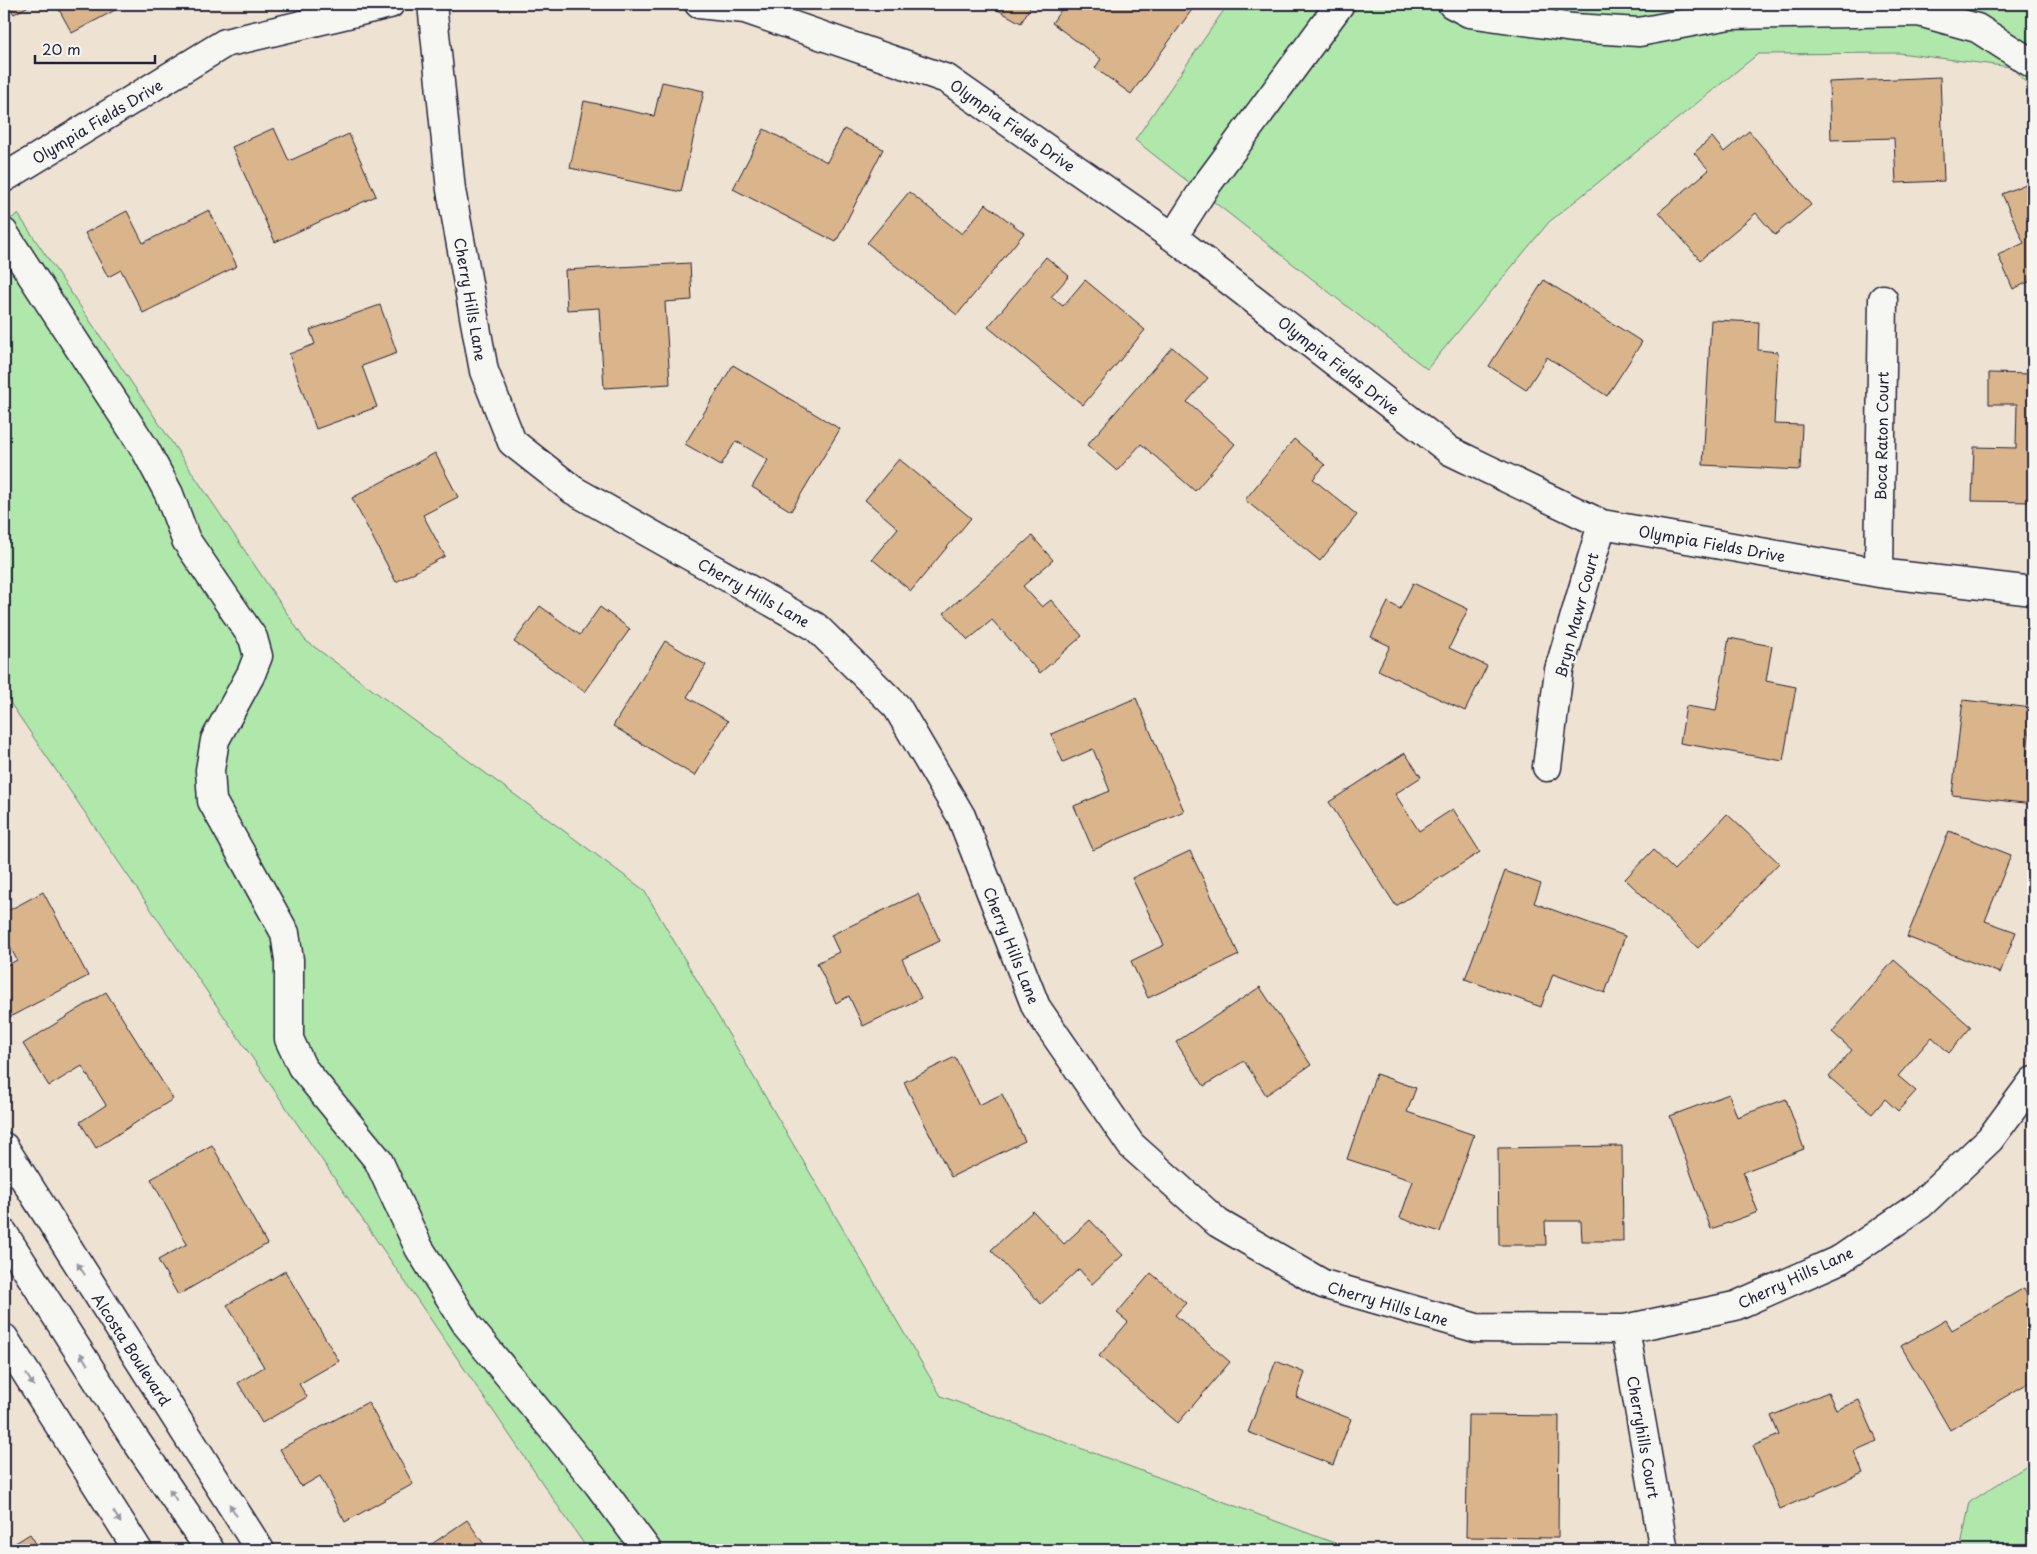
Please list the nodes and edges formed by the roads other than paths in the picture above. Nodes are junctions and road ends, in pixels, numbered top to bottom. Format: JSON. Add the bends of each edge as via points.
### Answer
{"nodes":[{"id":1,"x":390,"y":4,"type":"edge"},
{"id":2,"x":432,"y":4,"type":"edge"},
{"id":3,"x":700,"y":4,"type":"edge"},
{"id":4,"x":1340,"y":4,"type":"edge"},
{"id":5,"x":1452,"y":4,"type":"edge"},
{"id":6,"x":2033,"y":64,"type":"edge"},
{"id":7,"x":4,"y":178,"type":"edge"},
{"id":8,"x":4,"y":233,"type":"edge"},
{"id":9,"x":1173,"y":237,"type":"junction"},
{"id":10,"x":1883,"y":299,"type":"dead end"},
{"id":11,"x":1602,"y":524,"type":"junction"},
{"id":12,"x":1879,"y":573,"type":"junction"},
{"id":13,"x":2033,"y":591,"type":"edge"},
{"id":14,"x":1547,"y":767,"type":"dead end"},
{"id":15,"x":2033,"y":1081,"type":"edge"},
{"id":16,"x":4,"y":1147,"type":"edge"},
{"id":17,"x":4,"y":1234,"type":"edge"},
{"id":18,"x":1625,"y":1328,"type":"junction"},
{"id":19,"x":4,"y":1338,"type":"edge"},
{"id":20,"x":1663,"y":1545,"type":"dead end"},
{"id":21,"x":138,"y":1550,"type":"edge"},
{"id":22,"x":210,"y":1550,"type":"edge"},
{"id":23,"x":260,"y":1550,"type":"edge"},
{"id":24,"x":647,"y":1550,"type":"edge"}],
"edges":[{"from":1,"to":7,"type":"street","name":"Olympia Fields Drive","via":[[225,43]]},
{"from":2,"to":18,"type":"street","name":"Cherry Hills Lane","via":[[451,190],[484,371],[512,442],[573,490],[816,627],[897,706],[961,816],[1036,1007],[1131,1146],[1218,1223],[1322,1284],[1476,1328]]},
{"from":3,"to":9,"type":"street","name":"Olympia Fields Drive","via":[[745,9],[947,79]]},
{"from":4,"to":9,"type":"street","via":[[1205,187]]},
{"from":5,"to":6,"type":"street","via":[[1469,13],[1574,28],[1638,32],[1729,15],[1919,12],[1977,28]]},
{"from":8,"to":24,"type":"street","via":[[145,450],[169,494],[186,540],[253,638],[258,656],[215,740],[210,770],[212,801],[285,933],[289,960],[289,1038],[302,1067],[378,1160],[419,1248],[467,1325],[598,1484]]},
{"from":9,"to":11,"type":"street","name":"Olympia Fields Drive","via":[[1450,451]]},
{"from":10,"to":12,"type":"street","name":"Boca Raton Court"},
{"from":11,"to":12,"type":"street","name":"Olympia Fields Drive"},
{"from":11,"to":14,"type":"street","name":"Bryn Mawr Court","via":[[1560,670]]},
{"from":12,"to":13,"type":"street","name":"Olympia Fields Drive"},
{"from":15,"to":18,"type":"street","name":"Cherry Hills Lane","via":[[1990,1139],[1920,1205],[1841,1259],[1735,1306]]},
{"from":23,"to":16,"type":"street","name":"Alcosta Boulevard","one_way":true},
{"from":22,"to":17,"type":"street","one_way":true,"via":[[134,1438]]},
{"from":18,"to":20,"type":"street","name":"Cherryhills Court"},
{"from":19,"to":21,"type":"street","one_way":true}]}
